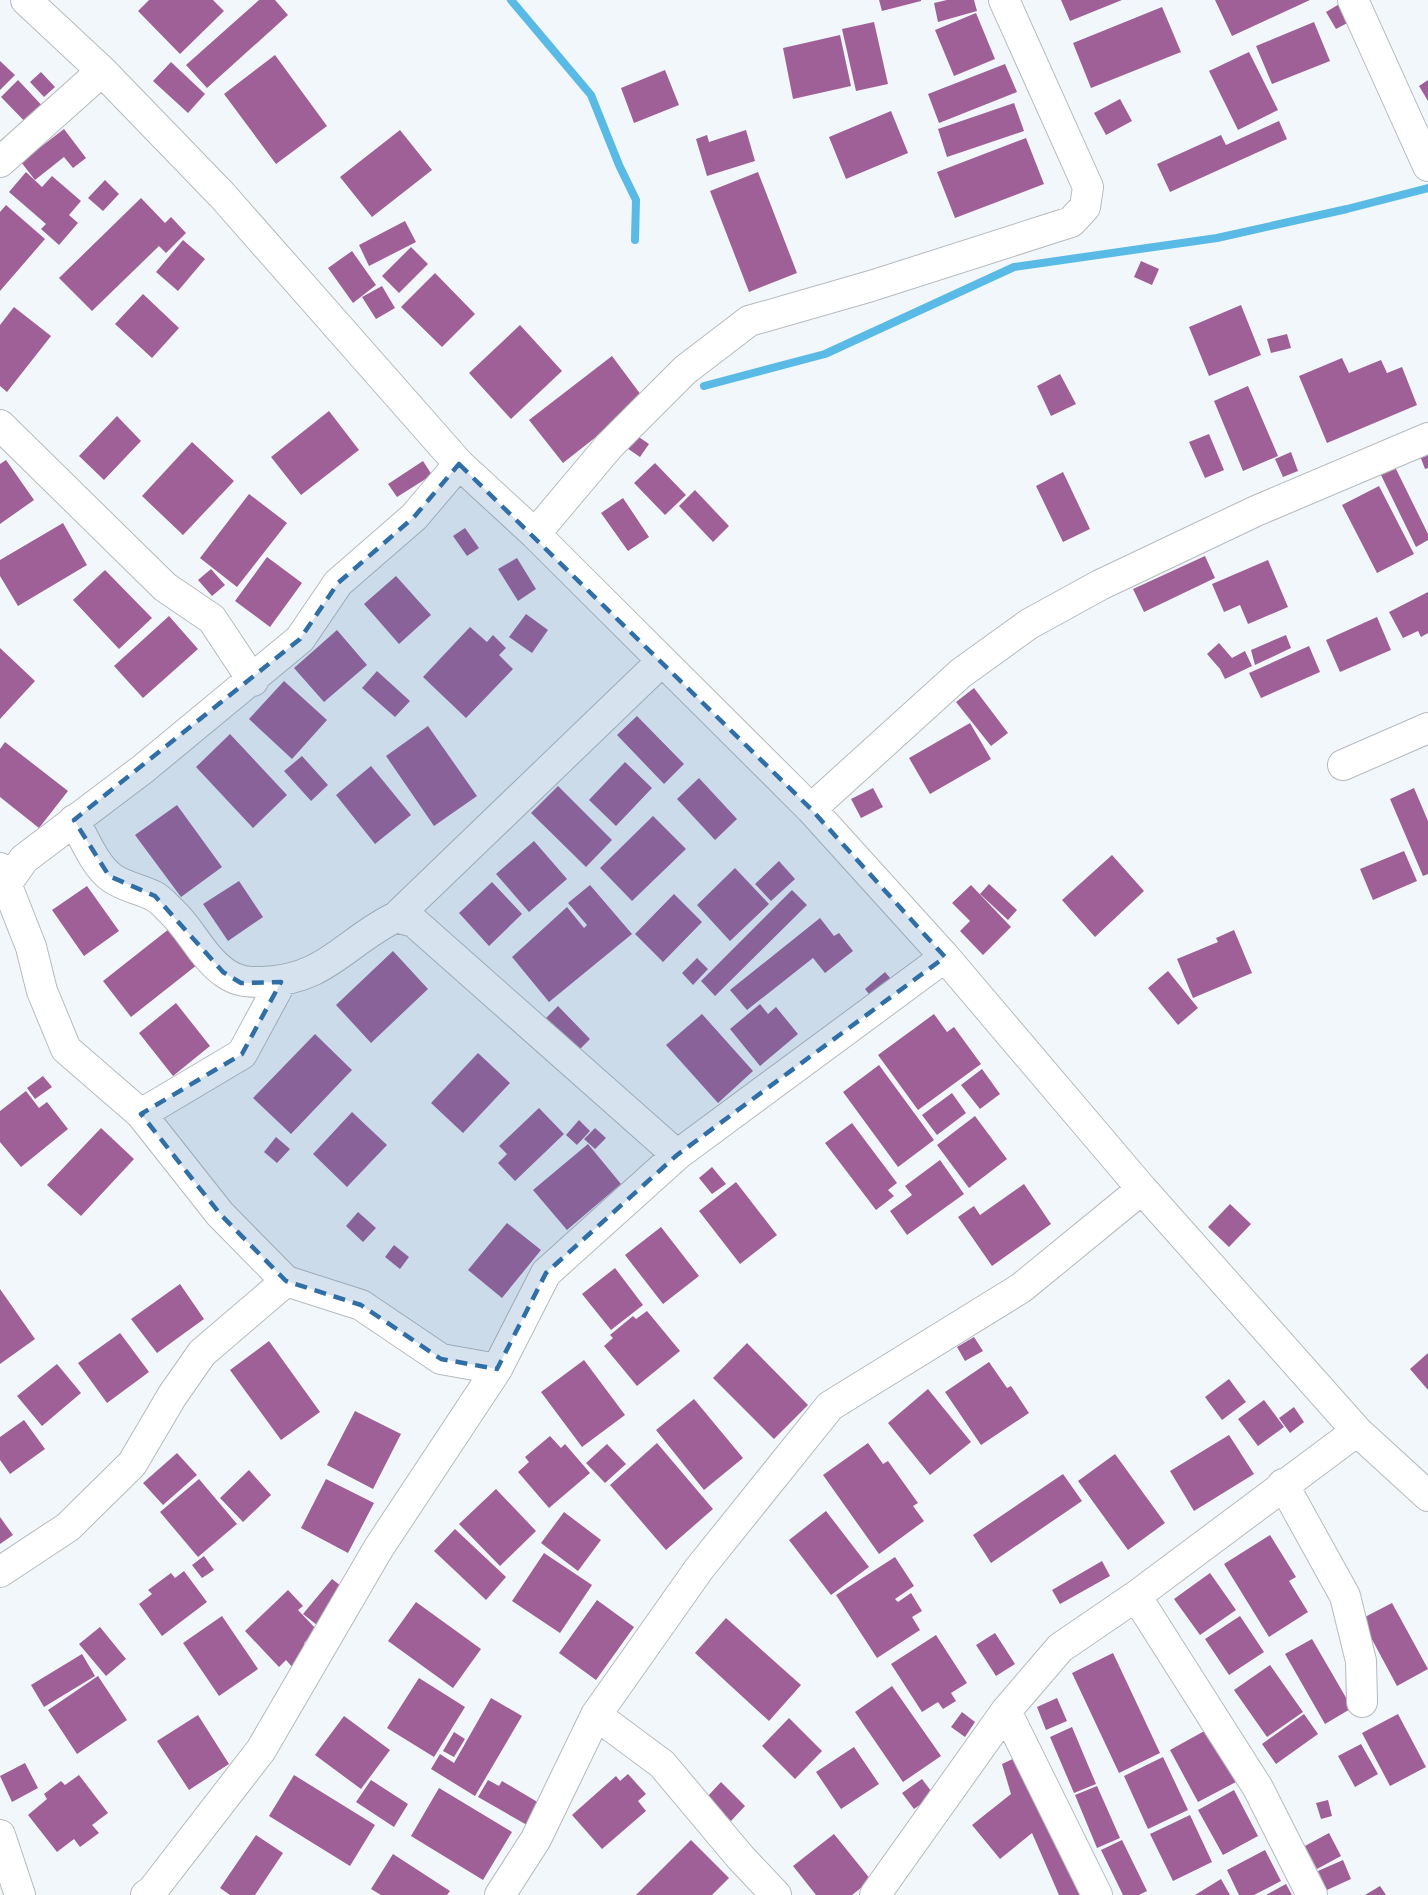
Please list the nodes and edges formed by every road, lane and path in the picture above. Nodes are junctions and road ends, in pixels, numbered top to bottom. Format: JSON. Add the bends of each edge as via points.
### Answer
{"nodes":[{"id":1,"x":26,"y":0,"type":"edge"},
{"id":2,"x":1004,"y":0,"type":"edge"},
{"id":3,"x":1353,"y":0,"type":"edge"},
{"id":4,"x":102,"y":70,"type":"junction"},
{"id":5,"x":1423,"y":155,"type":"edge"},
{"id":6,"x":0,"y":162,"type":"edge"},
{"id":7,"x":0,"y":425,"type":"edge"},
{"id":8,"x":1428,"y":438,"type":"edge"},
{"id":9,"x":459,"y":464,"type":"junction"},
{"id":10,"x":535,"y":534,"type":"junction"},
{"id":11,"x":662,"y":661,"type":"junction"},
{"id":12,"x":253,"y":681,"type":"junction"},
{"id":13,"x":1428,"y":728,"type":"edge"},
{"id":14,"x":1343,"y":765,"type":"dead end"},
{"id":15,"x":811,"y":809,"type":"junction"},
{"id":16,"x":74,"y":820,"type":"junction"},
{"id":17,"x":8,"y":880,"type":"edge"},
{"id":18,"x":396,"y":917,"type":"junction"},
{"id":19,"x":945,"y":957,"type":"junction"},
{"id":20,"x":281,"y":982,"type":"junction"},
{"id":21,"x":141,"y":1114,"type":"junction"},
{"id":22,"x":677,"y":1155,"type":"junction"},
{"id":23,"x":1142,"y":1189,"type":"junction"},
{"id":24,"x":286,"y":1281,"type":"junction"},
{"id":25,"x":497,"y":1369,"type":"junction"},
{"id":26,"x":1357,"y":1431,"type":"junction"},
{"id":27,"x":1283,"y":1484,"type":"junction"},
{"id":28,"x":1428,"y":1496,"type":"edge"},
{"id":29,"x":0,"y":1572,"type":"edge"},
{"id":30,"x":1136,"y":1596,"type":"junction"},
{"id":31,"x":1362,"y":1702,"type":"dead end"},
{"id":32,"x":1006,"y":1711,"type":"junction"},
{"id":33,"x":596,"y":1715,"type":"junction"},
{"id":34,"x":0,"y":1835,"type":"edge"},
{"id":35,"x":20,"y":1895,"type":"edge"},
{"id":36,"x":146,"y":1895,"type":"edge"},
{"id":37,"x":500,"y":1895,"type":"edge"},
{"id":38,"x":776,"y":1895,"type":"edge"},
{"id":39,"x":875,"y":1895,"type":"edge"},
{"id":40,"x":1097,"y":1895,"type":"edge"},
{"id":41,"x":1312,"y":1895,"type":"edge"}],
"edges":[{"from":1,"to":4,"type":"street"},
{"from":2,"to":10,"type":"street","via":[[1088,187],[1085,207],[1071,222],[749,321],[686,370],[609,446]]},
{"from":3,"to":5,"type":"street"},
{"from":4,"to":6,"type":"street"},
{"from":4,"to":9,"type":"street","via":[[222,195]]},
{"from":7,"to":12,"type":"street","via":[[165,588],[212,619]]},
{"from":8,"to":15,"type":"street","via":[[1245,516],[1100,585],[1029,624],[961,673]]},
{"from":9,"to":10,"type":"street"},
{"from":9,"to":12,"type":"street","via":[[414,517],[338,584],[300,639]]},
{"from":10,"to":11,"type":"street"},
{"from":11,"to":15,"type":"street"},
{"from":11,"to":18,"type":"street"},
{"from":12,"to":16,"type":"street"},
{"from":13,"to":14,"type":"street"},
{"from":15,"to":19,"type":"street"},
{"from":16,"to":17,"type":"street"},
{"from":16,"to":20,"type":"street","via":[[110,876],[155,896],[182,921],[206,956],[223,972],[241,982]]},
{"from":17,"to":21,"type":"street","via":[[42,991],[66,1049]]},
{"from":18,"to":20,"type":"street","via":[[377,926],[334,961]]},
{"from":18,"to":22,"type":"street","via":[[414,922]]},
{"from":19,"to":22,"type":"street"},
{"from":19,"to":23,"type":"street"},
{"from":20,"to":21,"type":"street","via":[[242,1054]]},
{"from":21,"to":24,"type":"street","via":[[220,1214]]},
{"from":22,"to":25,"type":"street","via":[[546,1273]]},
{"from":23,"to":26,"type":"street"},
{"from":23,"to":33,"type":"street","via":[[1021,1288],[830,1406],[699,1569]]},
{"from":24,"to":25,"type":"street","via":[[361,1305],[441,1359]]},
{"from":24,"to":29,"type":"street","via":[[202,1353],[132,1464],[68,1527]]},
{"from":25,"to":36,"type":"street","via":[[378,1549],[261,1750]]},
{"from":26,"to":27,"type":"street"},
{"from":26,"to":28,"type":"street"},
{"from":27,"to":30,"type":"street"},
{"from":27,"to":31,"type":"street","via":[[1345,1596],[1362,1661]]},
{"from":30,"to":32,"type":"street","via":[[1060,1648]]},
{"from":30,"to":41,"type":"street","via":[[1258,1788]]},
{"from":32,"to":39,"type":"street"},
{"from":32,"to":40,"type":"street"},
{"from":33,"to":37,"type":"street","via":[[536,1839]]},
{"from":33,"to":38,"type":"street","via":[[662,1764]]},
{"from":34,"to":35,"type":"street"}]}
